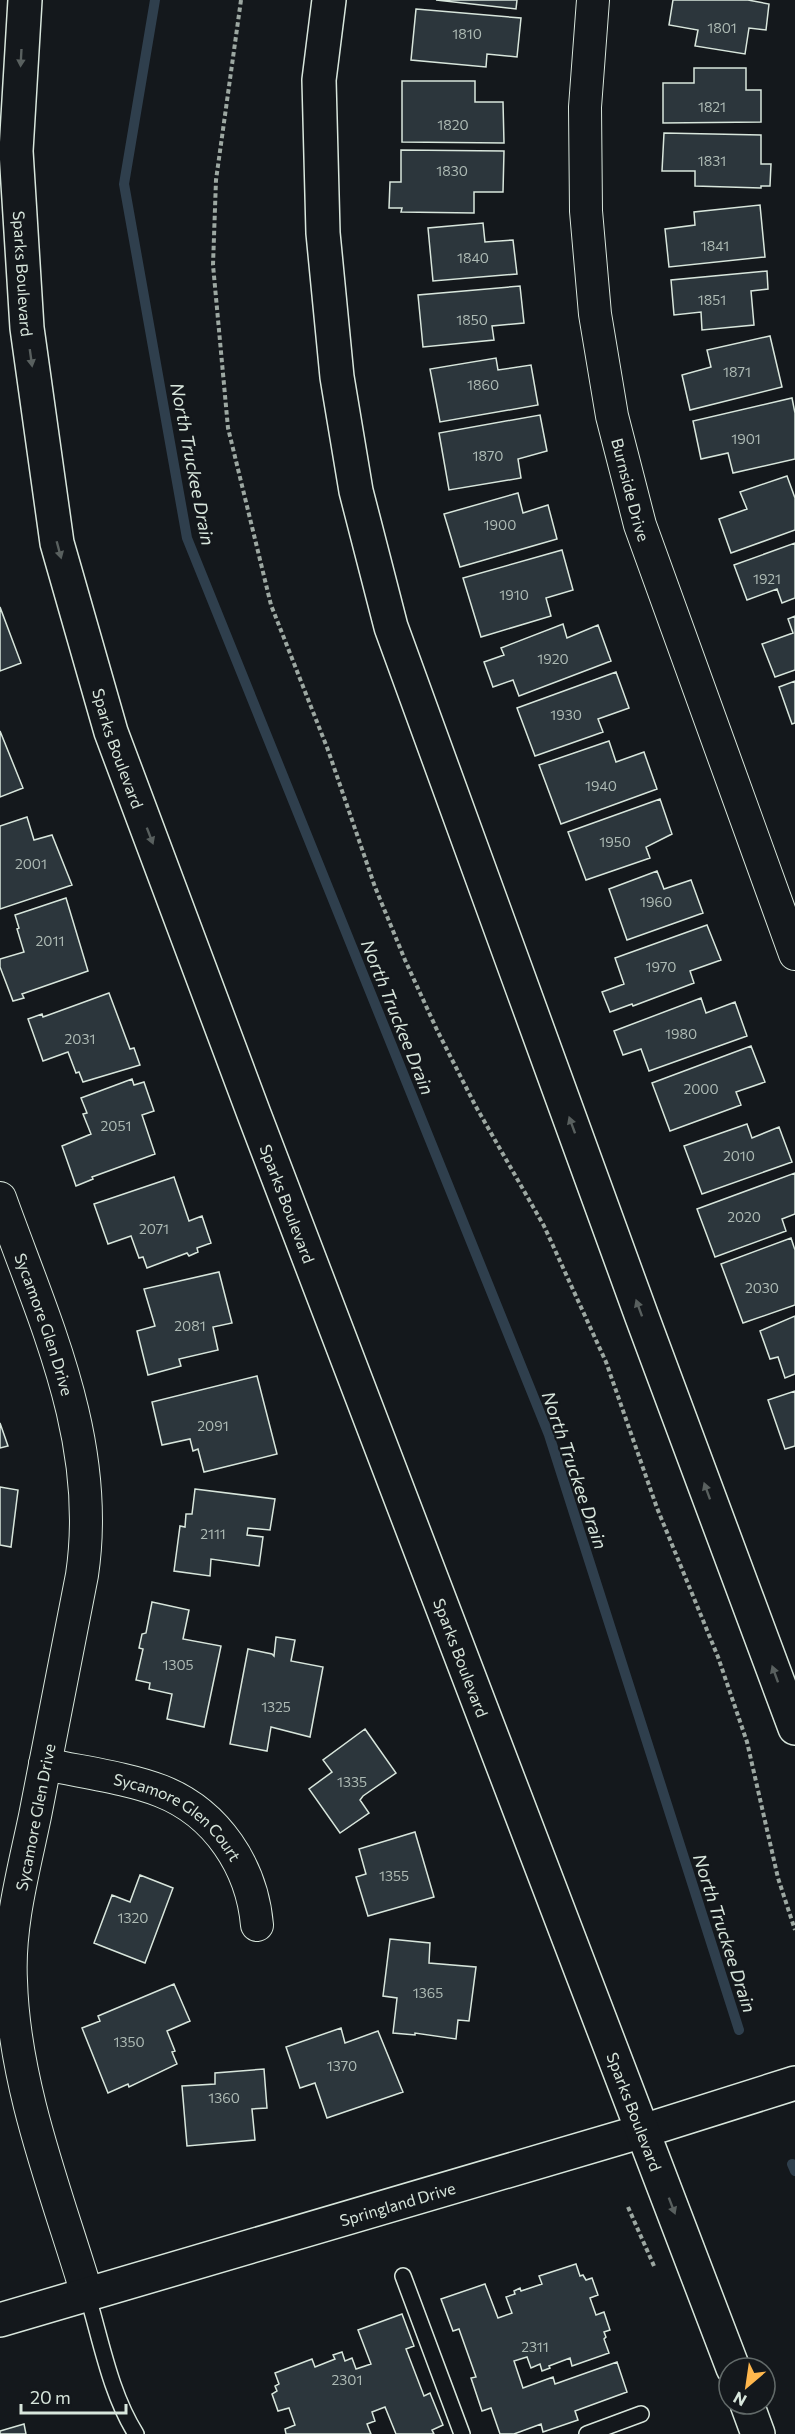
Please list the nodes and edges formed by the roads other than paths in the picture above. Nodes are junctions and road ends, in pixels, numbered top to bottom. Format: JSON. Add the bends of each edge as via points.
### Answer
{"nodes":[{"id":1,"x":25,"y":0,"type":"edge"},
{"id":2,"x":329,"y":0,"type":"edge"},
{"id":3,"x":593,"y":0,"type":"edge"},
{"id":4,"x":795,"y":954,"type":"edge"},
{"id":5,"x":0,"y":1198,"type":"edge"},
{"id":6,"x":795,"y":1728,"type":"edge"},
{"id":7,"x":45,"y":1764,"type":"junction"},
{"id":8,"x":257,"y":1925,"type":"dead end"},
{"id":9,"x":795,"y":2083,"type":"edge"},
{"id":10,"x":644,"y":2131,"type":"junction"},
{"id":11,"x":403,"y":2276,"type":"dead end"},
{"id":12,"x":87,"y":2294,"type":"junction"},
{"id":13,"x":0,"y":2320,"type":"edge"},
{"id":14,"x":728,"y":2356,"type":"edge"},
{"id":15,"x":641,"y":2414,"type":"dead end"},
{"id":16,"x":751,"y":2416,"type":"edge"},
{"id":17,"x":136,"y":2434,"type":"edge"},
{"id":18,"x":462,"y":2434,"type":"edge"},
{"id":19,"x":587,"y":2434,"type":"edge"},
{"id":20,"x":758,"y":2434,"type":"edge"}],
"edges":[{"from":1,"to":10,"type":"main road","name":"Sparks Boulevard","one_way":true,"via":[[16,151],[27,328],[57,543],[111,732]]},
{"from":6,"to":2,"type":"main road","one_way":true,"via":[[391,627],[356,491],[337,377],[327,277],[319,80]]},
{"from":3,"to":4,"type":"street","name":"Burnside Drive","via":[[585,107],[586,211],[595,314],[612,416],[640,525]]},
{"from":5,"to":7,"type":"street","name":"Sycamore Glen Drive","via":[[62,1370],[86,1481],[84,1564]]},
{"from":7,"to":8,"type":"street","name":"Sycamore Glen Court","via":[[161,1791],[196,1810],[224,1838],[242,1869],[250,1886]]},
{"from":7,"to":12,"type":"street","name":"Sycamore Glen Drive","via":[[12,1946],[15,2038],[30,2105]]},
{"from":9,"to":10,"type":"main road","name":"Springland Drive"},
{"from":10,"to":12,"type":"main road","name":"Springland Drive"},
{"from":10,"to":14,"type":"main road","name":"Sparks Boulevard","one_way":true},
{"from":11,"to":18,"type":"lane"},
{"from":12,"to":13,"type":"main road","name":"Springland Drive"},
{"from":12,"to":17,"type":"lane","name":"Sycamore Glen Drive","via":[[114,2385]]},
{"from":15,"to":19,"type":"lane"},
{"from":16,"to":20,"type":"main road"}]}
